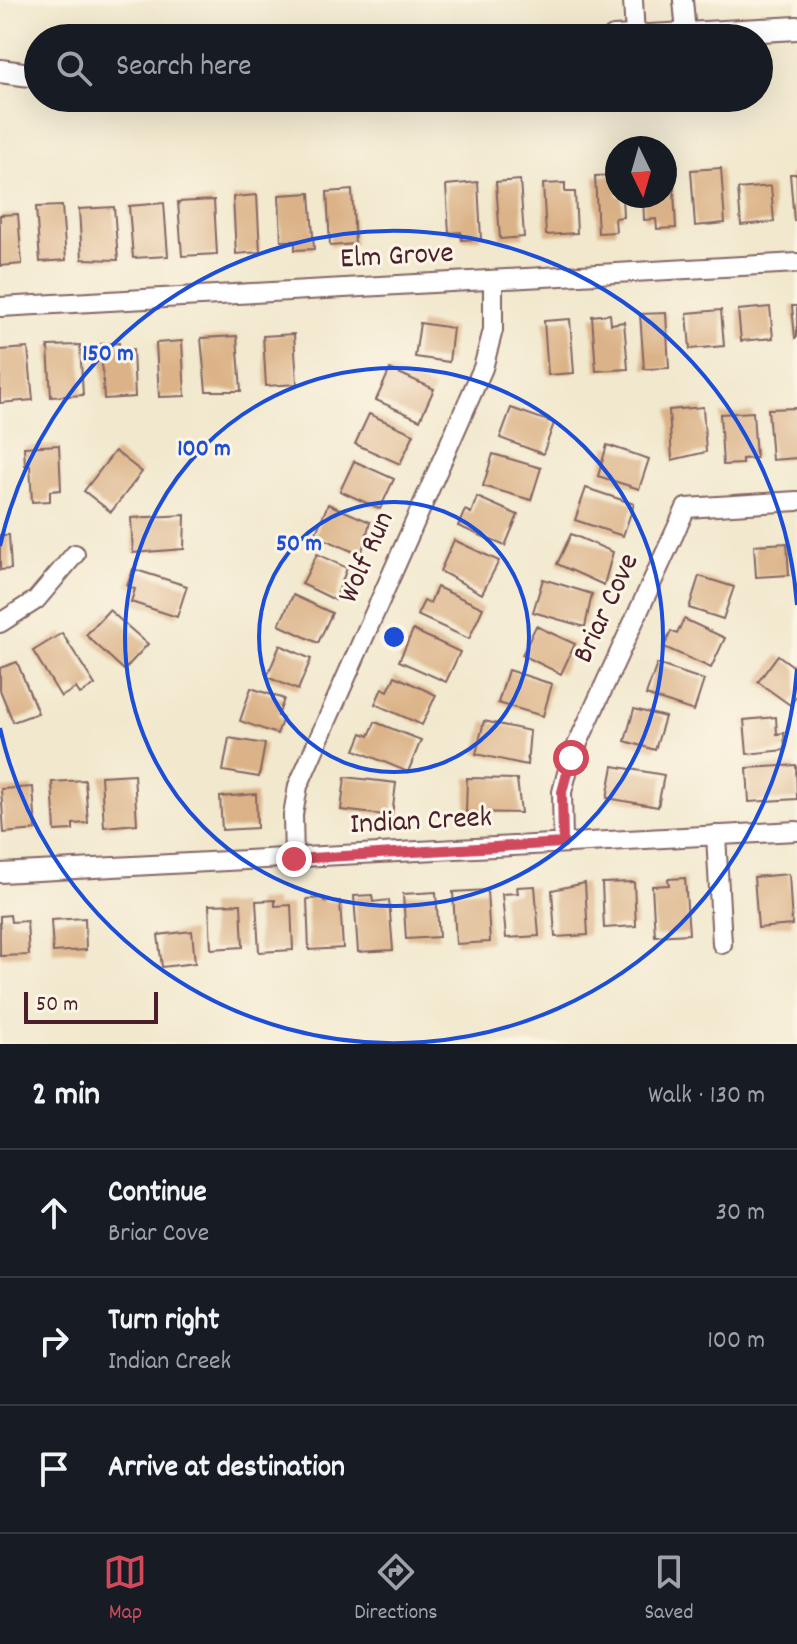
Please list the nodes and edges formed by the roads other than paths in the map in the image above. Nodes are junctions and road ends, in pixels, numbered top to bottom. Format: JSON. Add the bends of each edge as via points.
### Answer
{"nodes":[{"id":1,"x":633,"y":0,"type":"edge"},
{"id":2,"x":683,"y":0,"type":"edge"},
{"id":3,"x":627,"y":24,"type":"edge"},
{"id":4,"x":685,"y":24,"type":"edge"},
{"id":5,"x":797,"y":28,"type":"edge"},
{"id":6,"x":773,"y":29,"type":"edge"},
{"id":7,"x":0,"y":71,"type":"edge"},
{"id":8,"x":24,"y":74,"type":"edge"},
{"id":9,"x":797,"y":263,"type":"edge"},
{"id":10,"x":493,"y":281,"type":"junction"},
{"id":11,"x":0,"y":307,"type":"edge"},
{"id":12,"x":797,"y":501,"type":"edge"},
{"id":13,"x":75,"y":554,"type":"dead end"},
{"id":14,"x":0,"y":623,"type":"edge"},
{"id":15,"x":797,"y":831,"type":"edge"},
{"id":16,"x":716,"y":835,"type":"junction"},
{"id":17,"x":563,"y":843,"type":"junction"},
{"id":18,"x":294,"y":859,"type":"junction"},
{"id":19,"x":0,"y":873,"type":"edge"},
{"id":20,"x":722,"y":944,"type":"dead end"}],
"edges":[{"from":1,"to":3,"type":"street"},
{"from":2,"to":4,"type":"street"},
{"from":5,"to":6,"type":"street"},
{"from":7,"to":8,"type":"street"},
{"from":9,"to":10,"type":"street","name":"Elm Grove"},
{"from":10,"to":11,"type":"street","name":"Elm Grove"},
{"from":10,"to":18,"type":"street","name":"Wolf Run","via":[[493,330],[483,368],[300,778],[293,815]]},
{"from":12,"to":17,"type":"street","name":"Briar Cove","via":[[686,508],[571,758],[562,792]]},
{"from":13,"to":14,"type":"street","via":[[47,590]]},
{"from":15,"to":16,"type":"street","name":"Indian Creek"},
{"from":16,"to":17,"type":"street","name":"Indian Creek"},
{"from":16,"to":20,"type":"street"},
{"from":17,"to":18,"type":"street","name":"Indian Creek"},
{"from":18,"to":19,"type":"street","name":"Indian Creek"}]}
